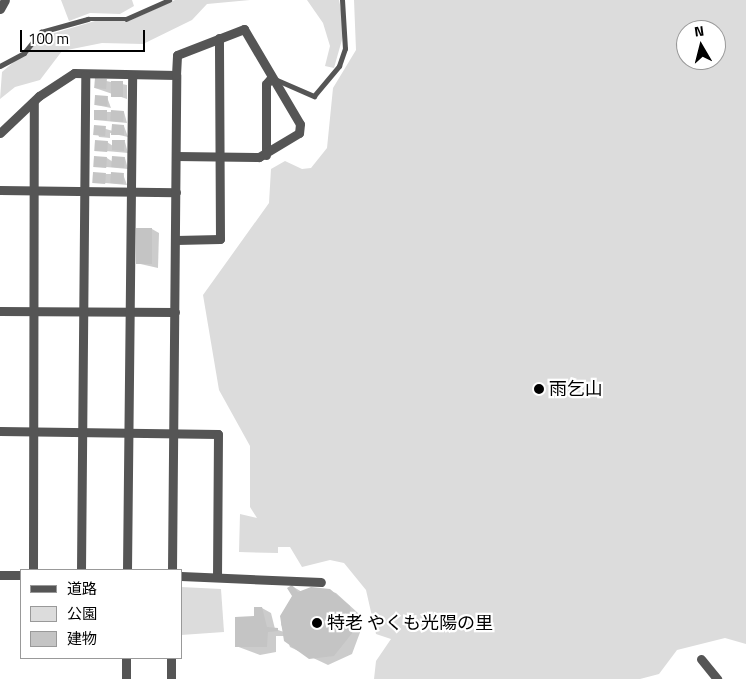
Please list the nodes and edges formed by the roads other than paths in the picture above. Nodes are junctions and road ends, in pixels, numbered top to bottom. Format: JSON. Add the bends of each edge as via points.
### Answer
{"nodes":[{"id":1,"x":5,"y":0,"type":"edge"},
{"id":2,"x":169,"y":0,"type":"edge"},
{"id":3,"x":342,"y":0,"type":"edge"},
{"id":4,"x":0,"y":9,"type":"edge"},
{"id":5,"x":219,"y":38,"type":"junction"},
{"id":6,"x":0,"y":66,"type":"edge"},
{"id":7,"x":84,"y":75,"type":"junction"},
{"id":8,"x":132,"y":75,"type":"junction"},
{"id":9,"x":176,"y":75,"type":"junction"},
{"id":10,"x":272,"y":78,"type":"junction"},
{"id":11,"x":34,"y":103,"type":"junction"},
{"id":12,"x":0,"y":133,"type":"edge"},
{"id":13,"x":266,"y":155,"type":"junction"},
{"id":14,"x":176,"y":156,"type":"junction"},
{"id":15,"x":221,"y":157,"type":"junction"},
{"id":16,"x":0,"y":190,"type":"edge"},
{"id":17,"x":37,"y":191,"type":"junction"},
{"id":18,"x":84,"y":192,"type":"junction"},
{"id":19,"x":131,"y":192,"type":"junction"},
{"id":20,"x":176,"y":192,"type":"junction"},
{"id":21,"x":176,"y":240,"type":"junction"},
{"id":22,"x":0,"y":311,"type":"edge"},
{"id":23,"x":36,"y":311,"type":"junction"},
{"id":24,"x":82,"y":311,"type":"junction"},
{"id":25,"x":130,"y":312,"type":"junction"},
{"id":26,"x":175,"y":312,"type":"junction"},
{"id":27,"x":0,"y":430,"type":"edge"},
{"id":28,"x":34,"y":431,"type":"junction"},
{"id":29,"x":82,"y":432,"type":"junction"},
{"id":30,"x":128,"y":432,"type":"junction"},
{"id":31,"x":173,"y":432,"type":"junction"},
{"id":32,"x":33,"y":569,"type":"edge"},
{"id":33,"x":80,"y":569,"type":"edge"},
{"id":34,"x":127,"y":569,"type":"edge"},
{"id":35,"x":172,"y":569,"type":"edge"},
{"id":36,"x":0,"y":575,"type":"edge"},
{"id":37,"x":20,"y":576,"type":"edge"},
{"id":38,"x":182,"y":576,"type":"edge"},
{"id":39,"x":216,"y":577,"type":"junction"},
{"id":40,"x":321,"y":582,"type":"dead end"},
{"id":41,"x":126,"y":659,"type":"edge"},
{"id":42,"x":171,"y":659,"type":"edge"},
{"id":43,"x":701,"y":659,"type":"dead end"},
{"id":44,"x":126,"y":679,"type":"edge"},
{"id":45,"x":171,"y":679,"type":"edge"},
{"id":46,"x":717,"y":679,"type":"edge"}],
"edges":[{"from":1,"to":4,"type":"street"},
{"from":2,"to":6,"type":"lane","via":[[126,19],[88,18],[41,32],[24,53]]},
{"from":3,"to":10,"type":"lane","via":[[345,49],[338,66],[314,96]]},
{"from":5,"to":9,"type":"street","via":[[177,55]]},
{"from":5,"to":10,"type":"street","via":[[244,28]]},
{"from":5,"to":15,"type":"street"},
{"from":7,"to":8,"type":"street"},
{"from":7,"to":11,"type":"street","via":[[74,73]]},
{"from":7,"to":18,"type":"street"},
{"from":8,"to":9,"type":"street"},
{"from":8,"to":19,"type":"street"},
{"from":9,"to":14,"type":"street"},
{"from":10,"to":13,"type":"street","via":[[266,84]]},
{"from":10,"to":13,"type":"street","via":[[300,124],[300,133]]},
{"from":11,"to":12,"type":"street"},
{"from":11,"to":17,"type":"street"},
{"from":13,"to":15,"type":"street"},
{"from":14,"to":15,"type":"street"},
{"from":14,"to":20,"type":"street"},
{"from":15,"to":21,"type":"street","via":[[220,239]]},
{"from":16,"to":17,"type":"street"},
{"from":17,"to":18,"type":"street"},
{"from":17,"to":23,"type":"street"},
{"from":18,"to":19,"type":"street"},
{"from":18,"to":24,"type":"street"},
{"from":19,"to":20,"type":"street"},
{"from":19,"to":25,"type":"street"},
{"from":20,"to":21,"type":"street"},
{"from":21,"to":26,"type":"street"},
{"from":22,"to":23,"type":"street"},
{"from":23,"to":24,"type":"street"},
{"from":23,"to":28,"type":"street"},
{"from":24,"to":25,"type":"street"},
{"from":24,"to":29,"type":"street"},
{"from":25,"to":26,"type":"street"},
{"from":25,"to":30,"type":"street"},
{"from":26,"to":31,"type":"street"},
{"from":27,"to":28,"type":"street"},
{"from":28,"to":29,"type":"street"},
{"from":28,"to":32,"type":"street"},
{"from":29,"to":30,"type":"street"},
{"from":29,"to":33,"type":"street"},
{"from":30,"to":31,"type":"street"},
{"from":30,"to":34,"type":"street"},
{"from":31,"to":35,"type":"street"},
{"from":31,"to":39,"type":"street","via":[[218,434]]},
{"from":36,"to":37,"type":"street"},
{"from":38,"to":39,"type":"street"},
{"from":39,"to":40,"type":"street"},
{"from":41,"to":44,"type":"street"},
{"from":42,"to":45,"type":"street"},
{"from":43,"to":46,"type":"street"}]}
